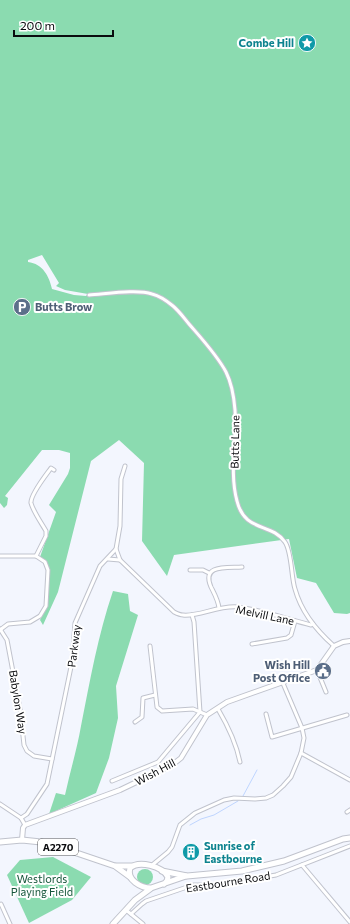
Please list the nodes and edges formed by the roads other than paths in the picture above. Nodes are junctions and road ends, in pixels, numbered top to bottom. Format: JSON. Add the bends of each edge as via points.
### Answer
{"nodes":[{"id":1,"x":89,"y":295,"type":"dead end"},
{"id":2,"x":125,"y":466,"type":"dead end"},
{"id":3,"x":54,"y":470,"type":"dead end"},
{"id":4,"x":116,"y":549,"type":"junction"},
{"id":5,"x":0,"y":556,"type":"edge"},
{"id":6,"x":36,"y":556,"type":"junction"},
{"id":7,"x":108,"y":559,"type":"junction"},
{"id":8,"x":120,"y":560,"type":"junction"},
{"id":9,"x":242,"y":567,"type":"dead end"},
{"id":10,"x":190,"y":570,"type":"dead end"},
{"id":11,"x":209,"y":573,"type":"junction"},
{"id":12,"x":219,"y":608,"type":"junction"},
{"id":13,"x":192,"y":614,"type":"junction"},
{"id":14,"x":295,"y":621,"type":"junction"},
{"id":15,"x":313,"y":624,"type":"junction"},
{"id":16,"x":0,"y":629,"type":"edge"},
{"id":17,"x":350,"y":641,"type":"edge"},
{"id":18,"x":252,"y":644,"type":"dead end"},
{"id":19,"x":150,"y":646,"type":"dead end"},
{"id":20,"x":334,"y":646,"type":"junction"},
{"id":21,"x":317,"y":670,"type":"junction"},
{"id":22,"x":282,"y":681,"type":"junction"},
{"id":23,"x":326,"y":692,"type":"dead end"},
{"id":24,"x":155,"y":695,"type":"junction"},
{"id":25,"x":218,"y":709,"type":"junction"},
{"id":26,"x":200,"y":712,"type":"junction"},
{"id":27,"x":266,"y":714,"type":"dead end"},
{"id":28,"x":207,"y":715,"type":"junction"},
{"id":29,"x":347,"y":716,"type":"dead end"},
{"id":30,"x":135,"y":722,"type":"dead end"},
{"id":31,"x":302,"y":728,"type":"junction"},
{"id":32,"x":301,"y":753,"type":"junction"},
{"id":33,"x":52,"y":759,"type":"junction"},
{"id":34,"x":240,"y":762,"type":"dead end"},
{"id":35,"x":350,"y":780,"type":"edge"},
{"id":36,"x":112,"y":781,"type":"dead end"},
{"id":37,"x":0,"y":804,"type":"edge"},
{"id":38,"x":21,"y":818,"type":"junction"},
{"id":39,"x":25,"y":825,"type":"junction"},
{"id":40,"x":350,"y":834,"type":"edge"},
{"id":41,"x":350,"y":838,"type":"edge"},
{"id":42,"x":343,"y":839,"type":"junction"},
{"id":43,"x":22,"y":840,"type":"junction"},
{"id":44,"x":0,"y":842,"type":"edge"},
{"id":45,"x":350,"y":846,"type":"edge"},
{"id":46,"x":160,"y":860,"type":"junction"},
{"id":47,"x":302,"y":865,"type":"junction"},
{"id":48,"x":115,"y":866,"type":"junction"},
{"id":49,"x":132,"y":866,"type":"junction"},
{"id":50,"x":151,"y":866,"type":"junction"},
{"id":51,"x":161,"y":870,"type":"junction"},
{"id":52,"x":190,"y":876,"type":"junction"},
{"id":53,"x":130,"y":877,"type":"junction"},
{"id":54,"x":135,"y":882,"type":"junction"},
{"id":55,"x":164,"y":884,"type":"junction"},
{"id":56,"x":193,"y":885,"type":"junction"},
{"id":57,"x":151,"y":888,"type":"junction"},
{"id":58,"x":135,"y":900,"type":"junction"},
{"id":59,"x":1,"y":904,"type":"dead end"},
{"id":60,"x":126,"y":910,"type":"junction"},
{"id":61,"x":350,"y":912,"type":"edge"},
{"id":62,"x":131,"y":914,"type":"junction"},
{"id":63,"x":346,"y":917,"type":"junction"},
{"id":64,"x":350,"y":922,"type":"edge"},
{"id":65,"x":10,"y":924,"type":"edge"},
{"id":66,"x":113,"y":924,"type":"edge"},
{"id":67,"x":144,"y":924,"type":"edge"}],
"edges":[{"from":1,"to":15,"type":"street","name":"Butts Lane","via":[[144,292],[161,297],[174,307],[215,355],[231,384],[234,397],[234,491],[237,502],[247,521],[278,535],[286,543],[295,590]]},
{"from":2,"to":4,"type":"street","name":"Parkway","via":[[121,480],[120,526]]},
{"from":3,"to":6,"type":"street","via":[[51,468],[44,477],[32,499],[31,504],[46,531]]},
{"from":4,"to":7,"type":"street","name":"Parkway"},
{"from":4,"to":8,"type":"street"},
{"from":5,"to":6,"type":"street"},
{"from":6,"to":16,"type":"street","via":[[45,562],[48,570],[46,606],[40,616],[30,622],[8,624]]},
{"from":7,"to":8,"type":"street"},
{"from":7,"to":33,"type":"street","name":"Parkway","via":[[100,566],[75,623],[72,662]]},
{"from":8,"to":13,"type":"street","name":"Melvill Lane","via":[[174,612]]},
{"from":9,"to":11,"type":"street","via":[[217,568]]},
{"from":10,"to":11,"type":"street","via":[[203,570]]},
{"from":11,"to":12,"type":"street"},
{"from":12,"to":13,"type":"street","name":"Melvill Lane"},
{"from":12,"to":14,"type":"street","name":"Melvill Lane","via":[[255,610]]},
{"from":13,"to":26,"type":"street"},
{"from":14,"to":15,"type":"street","name":"Melvill Lane"},
{"from":14,"to":18,"type":"street","via":[[291,635],[287,638]]},
{"from":15,"to":20,"type":"street","name":"Butts Lane"},
{"from":16,"to":33,"type":"street","name":"Babylon Way","via":[[7,640],[24,745],[34,756]]},
{"from":17,"to":20,"type":"street"},
{"from":19,"to":24,"type":"street"},
{"from":20,"to":21,"type":"street"},
{"from":21,"to":22,"type":"street"},
{"from":21,"to":23,"type":"street"},
{"from":22,"to":25,"type":"street","via":[[227,702]]},
{"from":22,"to":31,"type":"street"},
{"from":24,"to":26,"type":"street","via":[[158,707],[162,711],[193,709]]},
{"from":24,"to":30,"type":"street","via":[[143,698],[142,717]]},
{"from":25,"to":28,"type":"street"},
{"from":25,"to":34,"type":"street","via":[[230,729]]},
{"from":26,"to":28,"type":"street"},
{"from":26,"to":36,"type":"street","via":[[158,762]]},
{"from":27,"to":31,"type":"street","via":[[272,737]]},
{"from":28,"to":39,"type":"street","name":"Wish Hill","via":[[181,758],[172,765],[120,790]]},
{"from":29,"to":31,"type":"street"},
{"from":31,"to":32,"type":"street","via":[[304,738]]},
{"from":32,"to":35,"type":"street"},
{"from":32,"to":46,"type":"street","via":[[290,777],[273,795],[266,798],[224,800],[201,810],[180,825],[172,847]]},
{"from":33,"to":38,"type":"street","name":"Parkway","via":[[47,784],[27,814]]},
{"from":37,"to":38,"type":"street"},
{"from":38,"to":39,"type":"street"},
{"from":39,"to":43,"type":"street"},
{"from":40,"to":42,"type":"main road"},
{"from":41,"to":42,"type":"main road"},
{"from":42,"to":52,"type":"main road","via":[[297,857],[257,868]]},
{"from":43,"to":44,"type":"main road","number":"A2270"},
{"from":43,"to":48,"type":"main road","number":"A2270","via":[[56,846]]},
{"from":45,"to":47,"type":"street","name":"Eastbourne Road"},
{"from":46,"to":50,"type":"street"},
{"from":46,"to":51,"type":"street"},
{"from":47,"to":56,"type":"street","name":"Eastbourne Road","via":[[253,879],[218,885]]},
{"from":47,"to":63,"type":"street"},
{"from":48,"to":49,"type":"main road","number":"A2270"},
{"from":48,"to":53,"type":"main road","number":"A2270"},
{"from":49,"to":50,"type":"main road"},
{"from":49,"to":53,"type":"main road","via":[[129,871]]},
{"from":50,"to":51,"type":"main road"},
{"from":51,"to":52,"type":"main road"},
{"from":51,"to":55,"type":"main road","via":[[168,877]]},
{"from":52,"to":55,"type":"main road"},
{"from":52,"to":56,"type":"street"},
{"from":53,"to":54,"type":"main road"},
{"from":54,"to":57,"type":"main road","via":[[142,887]]},
{"from":54,"to":58,"type":"main road"},
{"from":55,"to":57,"type":"main road"},
{"from":56,"to":62,"type":"street","name":"Eastbourne Road","via":[[146,901]]},
{"from":57,"to":58,"type":"main road"},
{"from":58,"to":60,"type":"main road"},
{"from":59,"to":65,"type":"street"},
{"from":60,"to":62,"type":"street"},
{"from":60,"to":66,"type":"main road"},
{"from":61,"to":63,"type":"street"},
{"from":62,"to":67,"type":"street"},
{"from":63,"to":64,"type":"street"}]}
